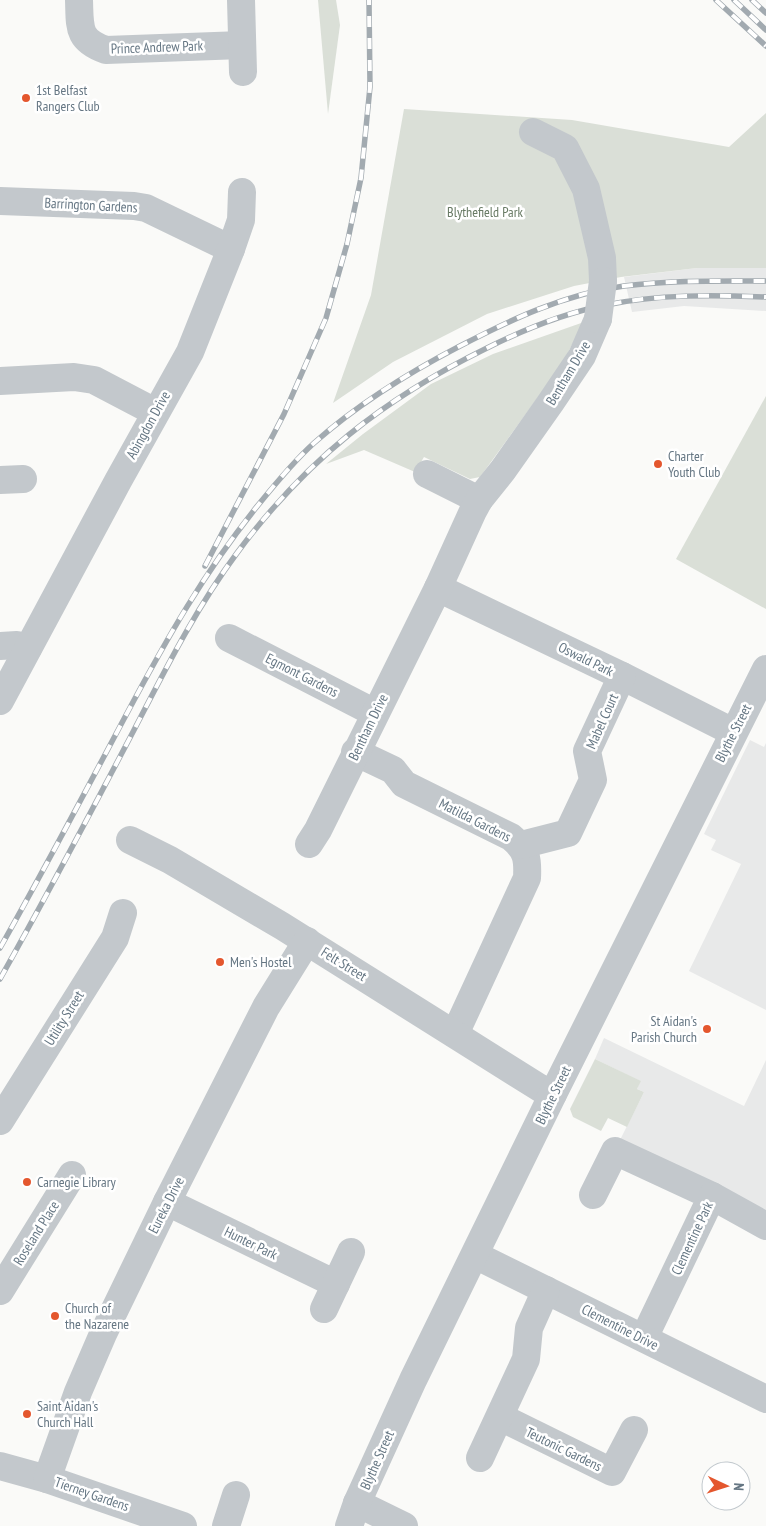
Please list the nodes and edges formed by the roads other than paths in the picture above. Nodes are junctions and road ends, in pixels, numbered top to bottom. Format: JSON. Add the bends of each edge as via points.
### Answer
{"nodes":[{"id":1,"x":79,"y":0,"type":"edge"},
{"id":2,"x":241,"y":0,"type":"edge"},
{"id":3,"x":242,"y":45,"type":"junction"},
{"id":4,"x":243,"y":72,"type":"dead end"},
{"id":5,"x":533,"y":132,"type":"dead end"},
{"id":6,"x":242,"y":192,"type":"dead end"},
{"id":7,"x":0,"y":201,"type":"edge"},
{"id":8,"x":232,"y":249,"type":"junction"},
{"id":9,"x":0,"y":381,"type":"edge"},
{"id":10,"x":155,"y":412,"type":"junction"},
{"id":11,"x":427,"y":474,"type":"dead end"},
{"id":12,"x":479,"y":500,"type":"junction"},
{"id":13,"x":438,"y":588,"type":"junction"},
{"id":14,"x":229,"y":638,"type":"dead end"},
{"id":15,"x":0,"y":646,"type":"edge"},
{"id":16,"x":28,"y":648,"type":"junction"},
{"id":17,"x":766,"y":669,"type":"edge"},
{"id":18,"x":622,"y":676,"type":"junction"},
{"id":19,"x":0,"y":700,"type":"edge"},
{"id":20,"x":375,"y":713,"type":"junction"},
{"id":21,"x":733,"y":732,"type":"junction"},
{"id":22,"x":355,"y":752,"type":"junction"},
{"id":23,"x":130,"y":840,"type":"dead end"},
{"id":24,"x":309,"y":844,"type":"dead end"},
{"id":25,"x":521,"y":845,"type":"junction"},
{"id":26,"x":123,"y":913,"type":"dead end"},
{"id":27,"x":306,"y":941,"type":"junction"},
{"id":28,"x":455,"y":1034,"type":"junction"},
{"id":29,"x":553,"y":1094,"type":"junction"},
{"id":30,"x":0,"y":1121,"type":"edge"},
{"id":31,"x":72,"y":1175,"type":"dead end"},
{"id":32,"x":593,"y":1195,"type":"dead end"},
{"id":33,"x":712,"y":1196,"type":"junction"},
{"id":34,"x":167,"y":1202,"type":"junction"},
{"id":35,"x":766,"y":1226,"type":"edge"},
{"id":36,"x":351,"y":1252,"type":"dead end"},
{"id":37,"x":475,"y":1255,"type":"junction"},
{"id":38,"x":336,"y":1284,"type":"junction"},
{"id":39,"x":546,"y":1290,"type":"junction"},
{"id":40,"x":0,"y":1291,"type":"edge"},
{"id":41,"x":324,"y":1309,"type":"dead end"},
{"id":42,"x":644,"y":1338,"type":"junction"},
{"id":43,"x":766,"y":1399,"type":"edge"},
{"id":44,"x":500,"y":1417,"type":"junction"},
{"id":45,"x":634,"y":1430,"type":"dead end"},
{"id":46,"x":480,"y":1458,"type":"dead end"},
{"id":47,"x":0,"y":1466,"type":"edge"},
{"id":48,"x":47,"y":1479,"type":"junction"},
{"id":49,"x":236,"y":1495,"type":"dead end"},
{"id":50,"x":353,"y":1514,"type":"edge"},
{"id":51,"x":183,"y":1526,"type":"edge"},
{"id":52,"x":226,"y":1526,"type":"edge"},
{"id":53,"x":404,"y":1526,"type":"edge"}],
"edges":[{"from":1,"to":3,"type":"street","name":"Prince Andrew Park","via":[[83,36],[92,45],[106,50]]},
{"from":2,"to":3,"type":"street"},
{"from":3,"to":4,"type":"street"},
{"from":5,"to":12,"type":"street","name":"Bentham Drive","bridge":true,"via":[[565,148],[586,189],[602,258],[603,281],[598,319],[582,356]]},
{"from":6,"to":8,"type":"street","name":"Abingdon Drive","via":[[241,220]]},
{"from":7,"to":8,"type":"street","name":"Barrington Gardens","via":[[146,208]]},
{"from":8,"to":10,"type":"street","name":"Abingdon Drive","via":[[190,352]]},
{"from":9,"to":10,"type":"street","via":[[74,377],[94,380]]},
{"from":10,"to":16,"type":"street","name":"Abingdon Drive"},
{"from":11,"to":12,"type":"street"},
{"from":12,"to":13,"type":"street","name":"Bentham Drive"},
{"from":13,"to":18,"type":"street","name":"Oswald Park"},
{"from":13,"to":20,"type":"street","name":"Bentham Drive"},
{"from":14,"to":20,"type":"street","name":"Egmont Gardens"},
{"from":15,"to":16,"type":"street","via":[[17,644]]},
{"from":16,"to":19,"type":"street","name":"Abingdon Drive"},
{"from":17,"to":21,"type":"street","name":"Blythe Street"},
{"from":18,"to":21,"type":"street","name":"Oswald Park"},
{"from":18,"to":25,"type":"street","name":"Mabel Court","via":[[586,751],[594,780],[568,833]]},
{"from":20,"to":22,"type":"street","name":"Bentham Drive"},
{"from":21,"to":29,"type":"street","name":"Blythe Street"},
{"from":22,"to":24,"type":"street","name":"Bentham Drive"},
{"from":22,"to":25,"type":"street","name":"Matilda Gardens","via":[[393,770],[404,784]]},
{"from":23,"to":27,"type":"street","name":"Felt Street","via":[[170,860]]},
{"from":25,"to":28,"type":"street","name":"Matilda Gardens","via":[[528,861],[527,878]]},
{"from":26,"to":30,"type":"street","name":"Utility Street","via":[[115,938]]},
{"from":27,"to":28,"type":"street","name":"Felt Street"},
{"from":27,"to":34,"type":"street","name":"Eureka Drive","via":[[266,1006]]},
{"from":28,"to":29,"type":"street","name":"Felt Street"},
{"from":29,"to":37,"type":"street","name":"Blythe Street"},
{"from":31,"to":40,"type":"street","name":"Roseland Place"},
{"from":32,"to":33,"type":"street","name":"Clementine Park","via":[[615,1151]]},
{"from":33,"to":35,"type":"street"},
{"from":33,"to":42,"type":"street","name":"Clementine Park"},
{"from":34,"to":38,"type":"street","name":"Hunter Park"},
{"from":34,"to":48,"type":"street","name":"Eureka Drive","via":[[103,1334]]},
{"from":36,"to":38,"type":"street"},
{"from":37,"to":39,"type":"street","name":"Clementine Drive"},
{"from":37,"to":50,"type":"street","name":"Blythe Street","via":[[413,1380]]},
{"from":38,"to":41,"type":"street"},
{"from":39,"to":42,"type":"street","name":"Clementine Drive"},
{"from":39,"to":44,"type":"street","via":[[529,1328],[526,1359]]},
{"from":42,"to":43,"type":"street","name":"Clementine Drive"},
{"from":44,"to":45,"type":"street","name":"Teutonic Gardens","via":[[612,1472]]},
{"from":44,"to":46,"type":"street"},
{"from":47,"to":48,"type":"street","name":"Tierney Gardens"},
{"from":48,"to":51,"type":"street","name":"Tierney Gardens"},
{"from":49,"to":52,"type":"street"},
{"from":50,"to":53,"type":"street"}]}
